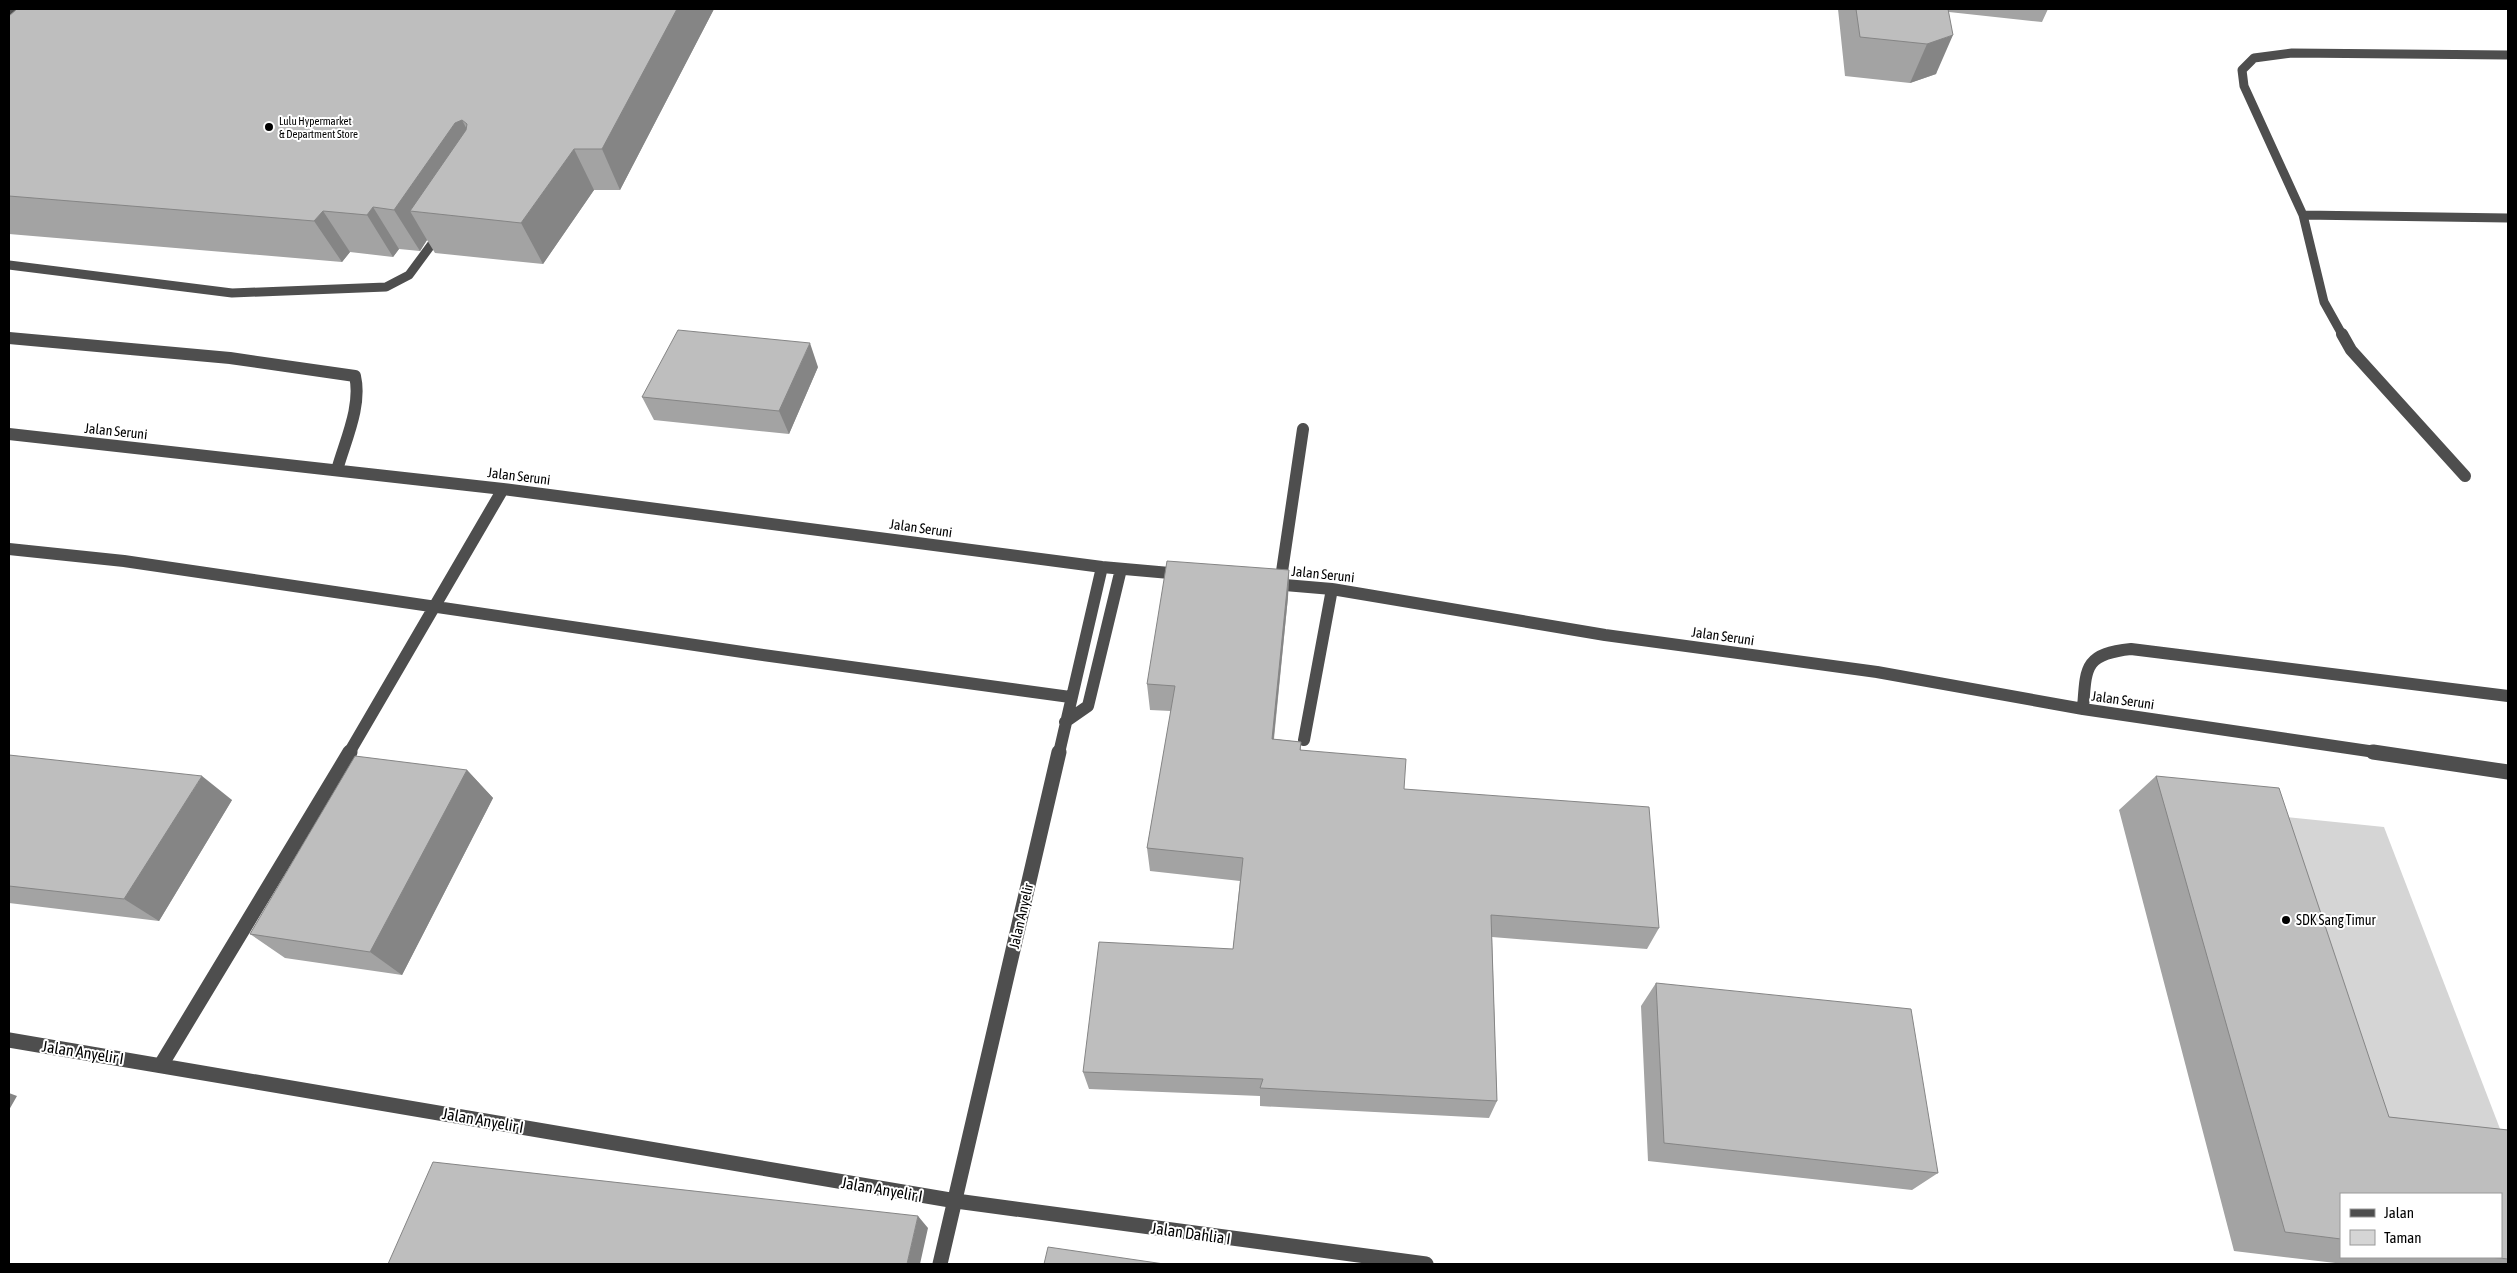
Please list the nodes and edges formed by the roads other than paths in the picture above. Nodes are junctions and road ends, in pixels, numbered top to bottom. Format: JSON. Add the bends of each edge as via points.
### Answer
{"nodes":[{"id":1,"x":14,"y":9,"type":"edge"},
{"id":2,"x":9,"y":14,"type":"edge"},
{"id":3,"x":2508,"y":55,"type":"edge"},
{"id":4,"x":2303,"y":215,"type":"junction"},
{"id":5,"x":2508,"y":218,"type":"edge"},
{"id":6,"x":447,"y":223,"type":"edge"},
{"id":7,"x":9,"y":265,"type":"edge"},
{"id":8,"x":9,"y":338,"type":"edge"},
{"id":9,"x":1302,"y":429,"type":"dead end"},
{"id":10,"x":9,"y":434,"type":"edge"},
{"id":11,"x":337,"y":470,"type":"junction"},
{"id":12,"x":2464,"y":476,"type":"dead end"},
{"id":13,"x":503,"y":489,"type":"junction"},
{"id":14,"x":9,"y":549,"type":"edge"},
{"id":15,"x":1102,"y":567,"type":"junction"},
{"id":16,"x":1121,"y":569,"type":"junction"},
{"id":17,"x":1193,"y":575,"type":"edge"},
{"id":18,"x":1261,"y":582,"type":"edge"},
{"id":19,"x":1280,"y":585,"type":"junction"},
{"id":20,"x":1332,"y":589,"type":"junction"},
{"id":21,"x":435,"y":607,"type":"junction"},
{"id":22,"x":2508,"y":696,"type":"edge"},
{"id":23,"x":1070,"y":697,"type":"junction"},
{"id":24,"x":2083,"y":709,"type":"junction"},
{"id":25,"x":1065,"y":722,"type":"junction"},
{"id":26,"x":1304,"y":740,"type":"dead end"},
{"id":27,"x":2508,"y":772,"type":"edge"},
{"id":28,"x":9,"y":1040,"type":"edge"},
{"id":29,"x":161,"y":1065,"type":"junction"},
{"id":30,"x":956,"y":1201,"type":"junction"},
{"id":31,"x":940,"y":1264,"type":"edge"},
{"id":32,"x":1426,"y":1264,"type":"edge"}],
"edges":[{"from":1,"to":2,"type":"street"},
{"from":3,"to":4,"type":"street","via":[[2292,53],[2254,58],[2242,70],[2244,86]]},
{"from":4,"to":5,"type":"street"},
{"from":4,"to":12,"type":"street","via":[[2324,302],[2351,350]]},
{"from":6,"to":7,"type":"street","via":[[409,274],[386,287],[232,293]]},
{"from":8,"to":11,"type":"street","via":[[230,358],[355,376],[357,395]]},
{"from":9,"to":19,"type":"street"},
{"from":10,"to":11,"type":"street","name":"Jalan Seruni"},
{"from":11,"to":13,"type":"street","name":"Jalan Seruni"},
{"from":13,"to":15,"type":"street","name":"Jalan Seruni"},
{"from":13,"to":21,"type":"street"},
{"from":14,"to":21,"type":"street","via":[[124,561]]},
{"from":15,"to":16,"type":"street","name":"Jalan Seruni"},
{"from":15,"to":23,"type":"street","name":"Jalan Anyelir"},
{"from":16,"to":17,"type":"street","name":"Jalan Seruni"},
{"from":16,"to":25,"type":"street","via":[[1088,706]]},
{"from":18,"to":19,"type":"street","name":"Jalan Seruni"},
{"from":19,"to":20,"type":"street","name":"Jalan Seruni"},
{"from":20,"to":24,"type":"street","name":"Jalan Seruni","via":[[1605,635],[1877,672]]},
{"from":20,"to":26,"type":"street"},
{"from":21,"to":23,"type":"street"},
{"from":21,"to":29,"type":"street"},
{"from":22,"to":24,"type":"street","via":[[2131,649],[2108,650],[2090,660]]},
{"from":23,"to":25,"type":"street","name":"Jalan Anyelir"},
{"from":24,"to":27,"type":"street","name":"Jalan Seruni"},
{"from":25,"to":30,"type":"street","name":"Jalan Anyelir"},
{"from":28,"to":29,"type":"street","name":"Jalan Anyelir I"},
{"from":29,"to":30,"type":"street","name":"Jalan Anyelir I"},
{"from":30,"to":31,"type":"street","name":"Jalan Anyelir"},
{"from":30,"to":32,"type":"street","name":"Jalan Dahlia I"}]}
